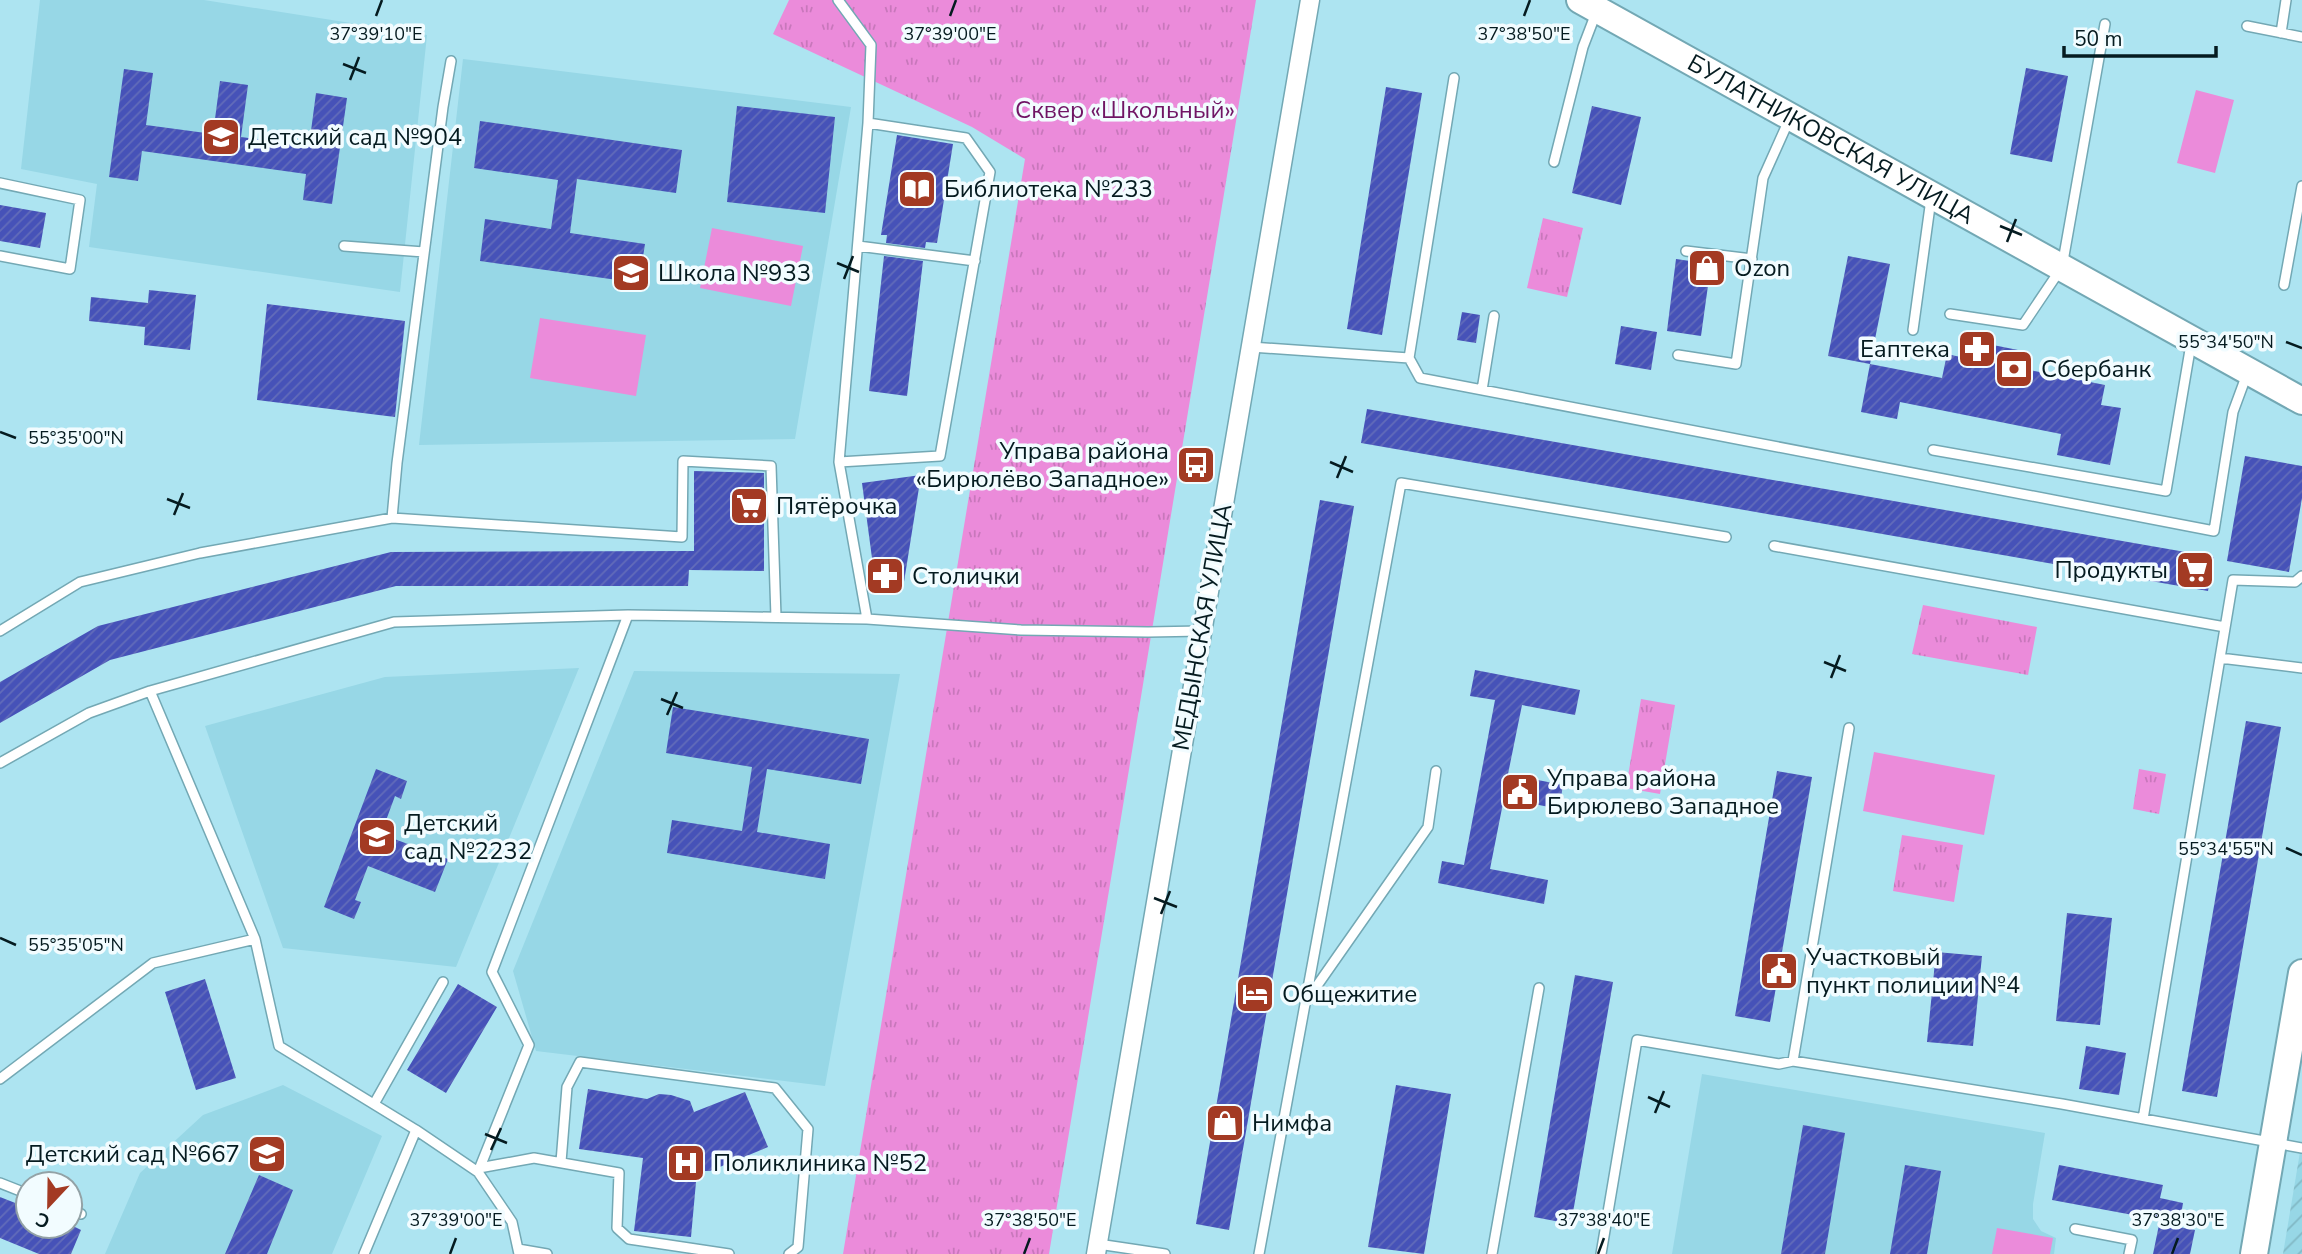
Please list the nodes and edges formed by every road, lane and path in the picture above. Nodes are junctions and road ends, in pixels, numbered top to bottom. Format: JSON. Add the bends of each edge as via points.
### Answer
{"nodes":[{"id":1,"x":838,"y":0,"type":"edge"},
{"id":2,"x":1310,"y":0,"type":"edge"},
{"id":3,"x":2286,"y":0,"type":"edge"},
{"id":4,"x":1593,"y":3,"type":"edge"},
{"id":5,"x":2105,"y":24,"type":"dead end"},
{"id":6,"x":2247,"y":26,"type":"dead end"},
{"id":7,"x":2281,"y":33,"type":"junction"},
{"id":8,"x":2302,"y":37,"type":"edge"},
{"id":9,"x":451,"y":61,"type":"dead end"},
{"id":10,"x":1454,"y":78,"type":"dead end"},
{"id":11,"x":1791,"y":115,"type":"junction"},
{"id":12,"x":868,"y":123,"type":"junction"},
{"id":13,"x":1554,"y":162,"type":"dead end"},
{"id":14,"x":0,"y":183,"type":"edge"},
{"id":15,"x":2302,"y":186,"type":"edge"},
{"id":16,"x":1931,"y":194,"type":"junction"},
{"id":17,"x":344,"y":246,"type":"dead end"},
{"id":18,"x":858,"y":246,"type":"junction"},
{"id":19,"x":1686,"y":251,"type":"dead end"},
{"id":20,"x":424,"y":252,"type":"junction"},
{"id":21,"x":0,"y":256,"type":"edge"},
{"id":22,"x":1752,"y":259,"type":"junction"},
{"id":23,"x":975,"y":261,"type":"junction"},
{"id":24,"x":2063,"y":267,"type":"junction"},
{"id":25,"x":2284,"y":285,"type":"dead end"},
{"id":26,"x":1950,"y":314,"type":"dead end"},
{"id":27,"x":1494,"y":316,"type":"dead end"},
{"id":28,"x":1913,"y":330,"type":"dead end"},
{"id":29,"x":2192,"y":339,"type":"junction"},
{"id":30,"x":1251,"y":347,"type":"junction"},
{"id":31,"x":1678,"y":355,"type":"dead end"},
{"id":32,"x":1409,"y":358,"type":"junction"},
{"id":33,"x":2248,"y":370,"type":"junction"},
{"id":34,"x":1482,"y":390,"type":"junction"},
{"id":35,"x":2302,"y":401,"type":"edge"},
{"id":36,"x":1933,"y":450,"type":"dead end"},
{"id":37,"x":839,"y":462,"type":"junction"},
{"id":38,"x":392,"y":518,"type":"junction"},
{"id":39,"x":1726,"y":537,"type":"dead end"},
{"id":40,"x":1774,"y":546,"type":"dead end"},
{"id":41,"x":2302,"y":576,"type":"edge"},
{"id":42,"x":628,"y":615,"type":"junction"},
{"id":43,"x":776,"y":617,"type":"junction"},
{"id":44,"x":867,"y":619,"type":"junction"},
{"id":45,"x":2225,"y":627,"type":"junction"},
{"id":46,"x":0,"y":631,"type":"edge"},
{"id":47,"x":1202,"y":631,"type":"junction"},
{"id":48,"x":2220,"y":657,"type":"junction"},
{"id":49,"x":2302,"y":668,"type":"edge"},
{"id":50,"x":150,"y":691,"type":"junction"},
{"id":51,"x":1849,"y":728,"type":"dead end"},
{"id":52,"x":0,"y":762,"type":"edge"},
{"id":53,"x":1436,"y":771,"type":"dead end"},
{"id":54,"x":255,"y":939,"type":"junction"},
{"id":55,"x":2302,"y":973,"type":"edge"},
{"id":56,"x":443,"y":982,"type":"dead end"},
{"id":57,"x":1539,"y":988,"type":"dead end"},
{"id":58,"x":1304,"y":1004,"type":"junction"},
{"id":59,"x":1793,"y":1061,"type":"junction"},
{"id":60,"x":0,"y":1079,"type":"edge"},
{"id":61,"x":374,"y":1104,"type":"junction"},
{"id":62,"x":2143,"y":1119,"type":"junction"},
{"id":63,"x":416,"y":1130,"type":"junction"},
{"id":64,"x":2273,"y":1142,"type":"junction"},
{"id":65,"x":2302,"y":1148,"type":"edge"},
{"id":66,"x":561,"y":1162,"type":"junction"},
{"id":67,"x":479,"y":1170,"type":"junction"},
{"id":68,"x":2075,"y":1229,"type":"dead end"},
{"id":69,"x":1097,"y":1249,"type":"edge"},
{"id":70,"x":519,"y":1252,"type":"edge"},
{"id":71,"x":364,"y":1254,"type":"edge"},
{"id":72,"x":547,"y":1254,"type":"edge"},
{"id":73,"x":729,"y":1254,"type":"edge"},
{"id":74,"x":789,"y":1254,"type":"edge"},
{"id":75,"x":1166,"y":1254,"type":"edge"},
{"id":76,"x":1259,"y":1254,"type":"edge"},
{"id":77,"x":1492,"y":1254,"type":"edge"},
{"id":78,"x":1601,"y":1254,"type":"edge"},
{"id":79,"x":2129,"y":1254,"type":"edge"},
{"id":80,"x":2254,"y":1254,"type":"edge"}],
"edges":[{"from":1,"to":12,"type":"lane","via":[[871,45]]},
{"from":2,"to":30,"type":"street","name":"МЕДЫНСКАЯ УЛИЦА"},
{"from":3,"to":7,"type":"lane"},
{"from":4,"to":11,"type":"street","name":"БУЛАТНИКОВСКАЯ УЛИЦА"},
{"from":4,"to":13,"type":"lane"},
{"from":5,"to":24,"type":"lane"},
{"from":6,"to":7,"type":"lane"},
{"from":7,"to":8,"type":"lane"},
{"from":9,"to":20,"type":"lane"},
{"from":10,"to":32,"type":"lane"},
{"from":11,"to":16,"type":"street","name":"БУЛАТНИКОВСКАЯ УЛИЦА"},
{"from":11,"to":22,"type":"lane","via":[[1763,178]]},
{"from":12,"to":18,"type":"lane"},
{"from":12,"to":23,"type":"lane","via":[[966,138],[990,172]]},
{"from":14,"to":21,"type":"lane","via":[[80,200],[70,269]]},
{"from":15,"to":25,"type":"lane"},
{"from":16,"to":24,"type":"street","name":"БУЛАТНИКОВСКАЯ УЛИЦА"},
{"from":16,"to":28,"type":"lane"},
{"from":17,"to":20,"type":"lane"},
{"from":18,"to":23,"type":"lane"},
{"from":18,"to":37,"type":"lane"},
{"from":19,"to":22,"type":"lane"},
{"from":20,"to":38,"type":"lane"},
{"from":22,"to":31,"type":"lane","via":[[1736,364]]},
{"from":23,"to":37,"type":"lane","via":[[940,456]]},
{"from":24,"to":26,"type":"lane","via":[[2022,325]]},
{"from":24,"to":29,"type":"street","name":"БУЛАТНИКОВСКАЯ УЛИЦА"},
{"from":27,"to":34,"type":"lane"},
{"from":29,"to":33,"type":"street","name":"БУЛАТНИКОВСКАЯ УЛИЦА"},
{"from":29,"to":36,"type":"lane","via":[[2166,491]]},
{"from":30,"to":32,"type":"lane"},
{"from":30,"to":47,"type":"street","name":"МЕДЫНСКАЯ УЛИЦА"},
{"from":32,"to":34,"type":"lane","via":[[1420,378]]},
{"from":33,"to":34,"type":"lane","via":[[2233,412],[2214,531]]},
{"from":33,"to":35,"type":"street","name":"БУЛАТНИКОВСКАЯ УЛИЦА"},
{"from":37,"to":44,"type":"lane"},
{"from":38,"to":43,"type":"lane","via":[[682,537],[683,461],[771,466]]},
{"from":38,"to":46,"type":"lane","via":[[200,553],[80,582]]},
{"from":39,"to":58,"type":"lane","via":[[1401,483]]},
{"from":40,"to":45,"type":"lane"},
{"from":41,"to":45,"type":"lane","via":[[2294,582],[2233,580]]},
{"from":42,"to":43,"type":"lane"},
{"from":42,"to":50,"type":"lane","via":[[394,622]]},
{"from":42,"to":67,"type":"lane","via":[[492,972],[529,1045]]},
{"from":43,"to":44,"type":"lane"},
{"from":44,"to":47,"type":"lane","via":[[1021,630]]},
{"from":45,"to":48,"type":"lane"},
{"from":47,"to":69,"type":"street","name":"МЕДЫНСКАЯ УЛИЦА"},
{"from":48,"to":49,"type":"lane"},
{"from":48,"to":62,"type":"lane"},
{"from":50,"to":52,"type":"lane","via":[[89,713]]},
{"from":50,"to":54,"type":"lane"},
{"from":51,"to":59,"type":"lane"},
{"from":53,"to":58,"type":"lane","via":[[1428,827]]},
{"from":54,"to":60,"type":"lane","via":[[153,963]]},
{"from":54,"to":61,"type":"lane","via":[[279,1046]]},
{"from":55,"to":64,"type":"street"},
{"from":56,"to":61,"type":"lane"},
{"from":57,"to":77,"type":"lane"},
{"from":58,"to":76,"type":"lane"},
{"from":59,"to":62,"type":"lane"},
{"from":59,"to":78,"type":"lane","via":[[1779,1064],[1637,1040]]},
{"from":61,"to":63,"type":"lane"},
{"from":62,"to":64,"type":"lane"},
{"from":63,"to":67,"type":"lane"},
{"from":63,"to":71,"type":"lane"},
{"from":64,"to":65,"type":"lane"},
{"from":64,"to":80,"type":"street"},
{"from":66,"to":67,"type":"lane","via":[[534,1158]]},
{"from":66,"to":73,"type":"lane","via":[[619,1173],[617,1228],[629,1238]]},
{"from":66,"to":74,"type":"lane","via":[[567,1087],[580,1062],[775,1088],[808,1129],[798,1247]]},
{"from":67,"to":70,"type":"lane","via":[[512,1222]]},
{"from":68,"to":79,"type":"lane","via":[[2132,1240]]},
{"from":69,"to":75,"type":"lane"},
{"from":70,"to":72,"type":"lane"}]}
